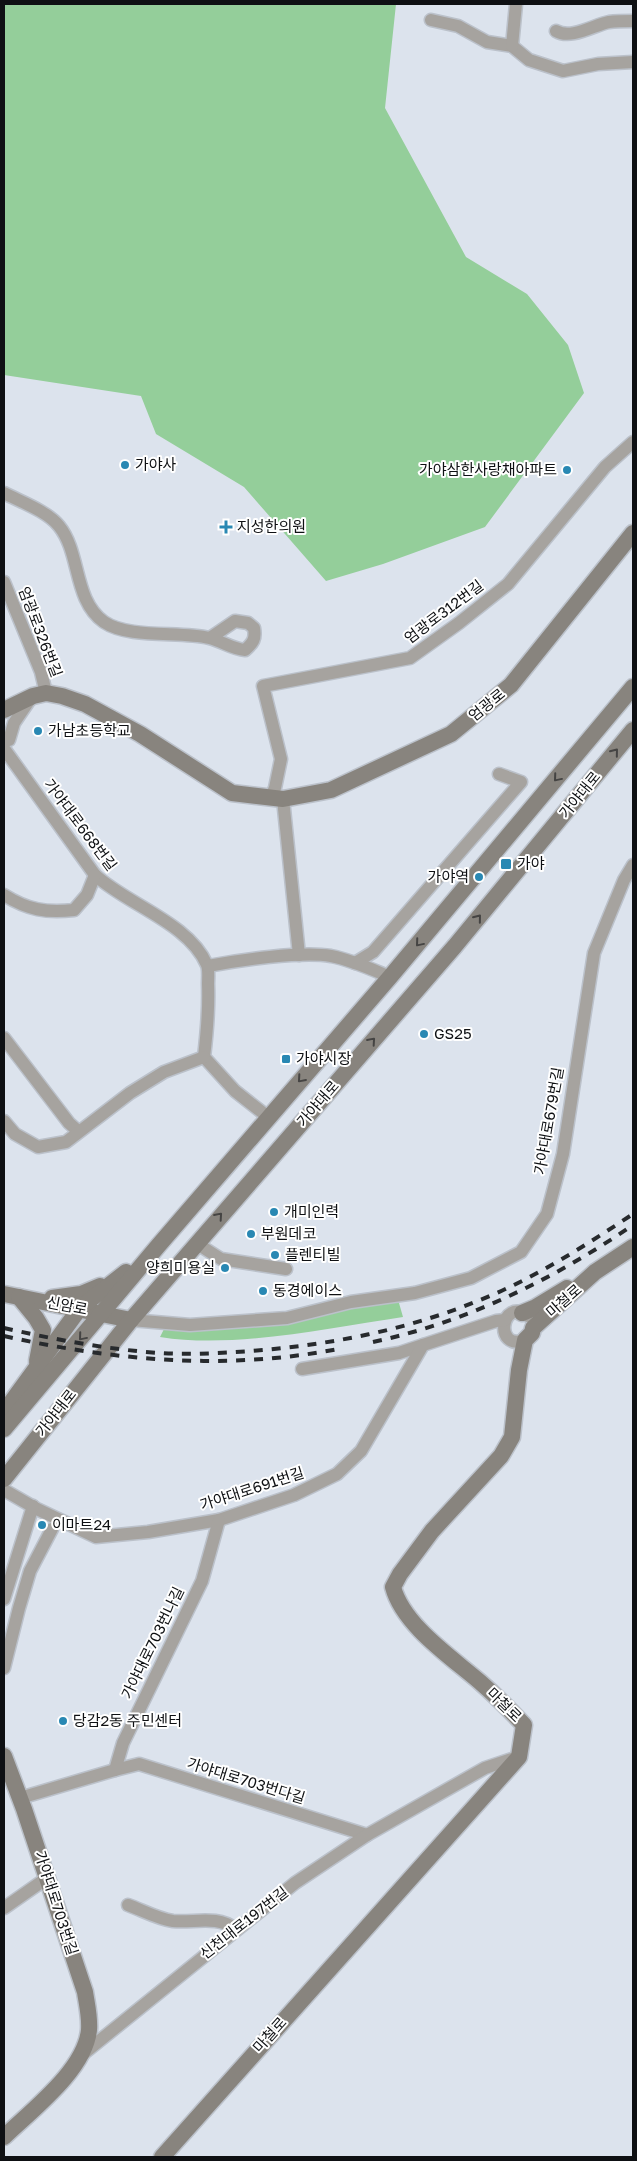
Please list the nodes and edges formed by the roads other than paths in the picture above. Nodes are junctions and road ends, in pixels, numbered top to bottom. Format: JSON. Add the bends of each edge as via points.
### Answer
{"nodes":[{"id":1,"x":516,"y":4,"type":"edge"},
{"id":2,"x":432,"y":20,"type":"dead end"},
{"id":3,"x":633,"y":21,"type":"edge"},
{"id":4,"x":556,"y":31,"type":"dead end"},
{"id":5,"x":512,"y":46,"type":"junction"},
{"id":6,"x":633,"y":62,"type":"edge"},
{"id":7,"x":633,"y":442,"type":"edge"},
{"id":8,"x":4,"y":493,"type":"edge"},
{"id":9,"x":633,"y":533,"type":"edge"},
{"id":10,"x":4,"y":582,"type":"edge"},
{"id":11,"x":210,"y":638,"type":"junction"},
{"id":12,"x":633,"y":687,"type":"edge"},
{"id":13,"x":40,"y":695,"type":"junction"},
{"id":14,"x":4,"y":710,"type":"edge"},
{"id":15,"x":4,"y":728,"type":"edge"},
{"id":16,"x":633,"y":730,"type":"edge"},
{"id":17,"x":6,"y":747,"type":"edge"},
{"id":18,"x":499,"y":774,"type":"dead end"},
{"id":19,"x":277,"y":798,"type":"junction"},
{"id":20,"x":633,"y":865,"type":"edge"},
{"id":21,"x":95,"y":875,"type":"junction"},
{"id":22,"x":4,"y":894,"type":"edge"},
{"id":23,"x":299,"y":955,"type":"junction"},
{"id":24,"x":355,"y":963,"type":"junction"},
{"id":25,"x":208,"y":966,"type":"junction"},
{"id":26,"x":390,"y":977,"type":"junction"},
{"id":27,"x":4,"y":1038,"type":"edge"},
{"id":28,"x":204,"y":1057,"type":"junction"},
{"id":29,"x":268,"y":1117,"type":"junction"},
{"id":30,"x":4,"y":1121,"type":"edge"},
{"id":31,"x":78,"y":1131,"type":"junction"},
{"id":32,"x":196,"y":1243,"type":"junction"},
{"id":33,"x":158,"y":1246,"type":"junction"},
{"id":34,"x":633,"y":1247,"type":"edge"},
{"id":35,"x":286,"y":1269,"type":"dead end"},
{"id":36,"x":595,"y":1272,"type":"junction"},
{"id":37,"x":116,"y":1280,"type":"junction"},
{"id":38,"x":11,"y":1295,"type":"edge"},
{"id":39,"x":38,"y":1301,"type":"junction"},
{"id":40,"x":80,"y":1308,"type":"junction"},
{"id":41,"x":101,"y":1313,"type":"junction"},
{"id":42,"x":522,"y":1313,"type":"junction"},
{"id":43,"x":131,"y":1320,"type":"junction"},
{"id":44,"x":505,"y":1320,"type":"junction"},
{"id":45,"x":529,"y":1334,"type":"junction"},
{"id":46,"x":423,"y":1345,"type":"junction"},
{"id":47,"x":302,"y":1368,"type":"dead end"},
{"id":48,"x":38,"y":1377,"type":"junction"},
{"id":49,"x":68,"y":1397,"type":"junction"},
{"id":50,"x":4,"y":1412,"type":"edge"},
{"id":51,"x":4,"y":1428,"type":"edge"},
{"id":52,"x":4,"y":1479,"type":"edge"},
{"id":53,"x":4,"y":1490,"type":"edge"},
{"id":54,"x":33,"y":1506,"type":"junction"},
{"id":55,"x":219,"y":1520,"type":"junction"},
{"id":56,"x":52,"y":1529,"type":"dead end"},
{"id":57,"x":4,"y":1599,"type":"edge"},
{"id":58,"x":6,"y":1662,"type":"edge"},
{"id":59,"x":4,"y":1756,"type":"edge"},
{"id":60,"x":519,"y":1757,"type":"junction"},
{"id":61,"x":115,"y":1770,"type":"junction"},
{"id":62,"x":20,"y":1798,"type":"junction"},
{"id":63,"x":368,"y":1835,"type":"junction"},
{"id":64,"x":47,"y":1878,"type":"junction"},
{"id":65,"x":128,"y":1905,"type":"dead end"},
{"id":66,"x":4,"y":1908,"type":"edge"},
{"id":67,"x":235,"y":1929,"type":"junction"},
{"id":68,"x":83,"y":2054,"type":"junction"},
{"id":69,"x":4,"y":2137,"type":"edge"},
{"id":70,"x":162,"y":2157,"type":"edge"}],
"edges":[{"from":1,"to":5,"type":"street"},
{"from":2,"to":5,"type":"street","via":[[458,26],[487,42]]},
{"from":3,"to":4,"type":"street","via":[[609,22],[573,34]]},
{"from":5,"to":6,"type":"street","via":[[528,60],[563,71]]},
{"from":7,"to":19,"type":"street","name":"엄광로312번길","via":[[605,467],[508,584],[410,658],[263,686],[281,759]]},
{"from":8,"to":11,"type":"street","via":[[45,514],[59,526],[70,546],[89,604],[104,622],[125,630]]},
{"from":9,"to":19,"type":"main road","name":"엄광로","via":[[511,686],[451,734],[331,790]]},
{"from":10,"to":13,"type":"street","name":"엄광로326번길","via":[[41,672]]},
{"from":11,"to":11,"type":"street","via":[[233,649],[245,650],[254,642],[254,628],[248,623],[235,621]]},
{"from":12,"to":26,"type":"main road","name":"가야대로","one_way":true},
{"from":13,"to":14,"type":"main road"},
{"from":13,"to":17,"type":"street","via":[[14,723]]},
{"from":13,"to":19,"type":"main road","name":"엄광로","via":[[62,696],[85,704],[140,734],[232,793]]},
{"from":15,"to":17,"type":"street","name":"가야대로668번길","via":[[7,730]]},
{"from":32,"to":16,"type":"main road","name":"가야대로","one_way":true,"via":[[455,946]]},
{"from":17,"to":21,"type":"street","name":"가야대로668번길"},
{"from":18,"to":24,"type":"street","via":[[520,782],[373,952]]},
{"from":19,"to":23,"type":"street"},
{"from":20,"to":43,"type":"street","name":"가야대로679번길","via":[[594,953],[563,1154],[547,1214],[522,1252],[471,1278],[415,1293],[351,1302],[287,1318],[190,1325]]},
{"from":21,"to":22,"type":"street","via":[[87,895],[74,910],[52,912],[24,907]]},
{"from":21,"to":25,"type":"street","name":"가야대로668번길","via":[[108,887],[190,940]]},
{"from":23,"to":24,"type":"street","via":[[331,956]]},
{"from":23,"to":25,"type":"street"},
{"from":24,"to":26,"type":"street"},
{"from":25,"to":28,"type":"street","via":[[210,1012]]},
{"from":26,"to":29,"type":"main road","name":"가야대로","one_way":true},
{"from":27,"to":31,"type":"street"},
{"from":28,"to":29,"type":"street","via":[[235,1091]]},
{"from":28,"to":31,"type":"street","via":[[164,1072]]},
{"from":29,"to":33,"type":"main road","name":"가야대로"},
{"from":30,"to":31,"type":"street","via":[[15,1134],[38,1147],[66,1142]]},
{"from":32,"to":35,"type":"street","via":[[221,1259]]},
{"from":32,"to":43,"type":"main road","name":"가야대로"},
{"from":33,"to":37,"type":"main road"},
{"from":33,"to":41,"type":"main road","name":"가야대로"},
{"from":34,"to":36,"type":"main road","name":"마철로"},
{"from":36,"to":42,"type":"main road"},
{"from":36,"to":45,"type":"main road","name":"마철로"},
{"from":37,"to":39,"type":"main road","via":[[81,1294]]},
{"from":37,"to":40,"type":"main road"},
{"from":38,"to":39,"type":"main road","name":"신암로"},
{"from":38,"to":48,"type":"main road","via":[[36,1318],[43,1330],[37,1360]]},
{"from":39,"to":40,"type":"main road","name":"신암로"},
{"from":40,"to":41,"type":"main road","name":"신암로"},
{"from":40,"to":48,"type":"main road"},
{"from":41,"to":43,"type":"main road","name":"신암로"},
{"from":41,"to":48,"type":"main road","name":"가야대로","one_way":true},
{"from":42,"to":44,"type":"street","via":[[512,1313]]},
{"from":42,"to":45,"type":"street","via":[[530,1318]]},
{"from":43,"to":49,"type":"main road","name":"가야대로"},
{"from":44,"to":45,"type":"street","via":[[506,1336],[516,1342]]},
{"from":44,"to":46,"type":"street"},
{"from":45,"to":60,"type":"main road","name":"마철로","via":[[519,1370],[512,1437],[501,1456],[432,1531],[393,1587],[396,1600],[417,1627],[524,1725]]},
{"from":46,"to":47,"type":"street","via":[[399,1353]]},
{"from":46,"to":55,"type":"street","name":"가야대로691번길","via":[[361,1451],[336,1474],[294,1495]]},
{"from":48,"to":49,"type":"main road","via":[[58,1376],[68,1383]]},
{"from":48,"to":50,"type":"main road"},
{"from":48,"to":51,"type":"main road","name":"가야대로"},
{"from":49,"to":52,"type":"main road","name":"가야대로"},
{"from":53,"to":54,"type":"street","name":"가야대로691번길"},
{"from":54,"to":55,"type":"street","name":"가야대로691번길","via":[[96,1537]]},
{"from":54,"to":57,"type":"street"},
{"from":55,"to":61,"type":"street","name":"가야대로703번나길","via":[[202,1581],[123,1743]]},
{"from":56,"to":58,"type":"street","via":[[30,1571]]},
{"from":59,"to":62,"type":"main road","name":"가야대로703번길"},
{"from":60,"to":63,"type":"street","name":"신천대로197번길","via":[[485,1768]]},
{"from":60,"to":70,"type":"main road","name":"마철로"},
{"from":61,"to":62,"type":"street"},
{"from":61,"to":63,"type":"street","name":"가야대로703번다길","via":[[139,1764]]},
{"from":62,"to":64,"type":"main road","name":"가야대로703번길"},
{"from":63,"to":67,"type":"street","name":"신천대로197번길","via":[[295,1883]]},
{"from":64,"to":66,"type":"street"},
{"from":64,"to":68,"type":"main road","name":"가야대로703번길","via":[[85,1992],[89,2031]]},
{"from":65,"to":67,"type":"street","via":[[172,1921],[210,1920],[229,1924]]},
{"from":67,"to":68,"type":"street","name":"신천대로197번길"},
{"from":68,"to":69,"type":"main road","name":"신천대로197번길","via":[[63,2080]]}]}
